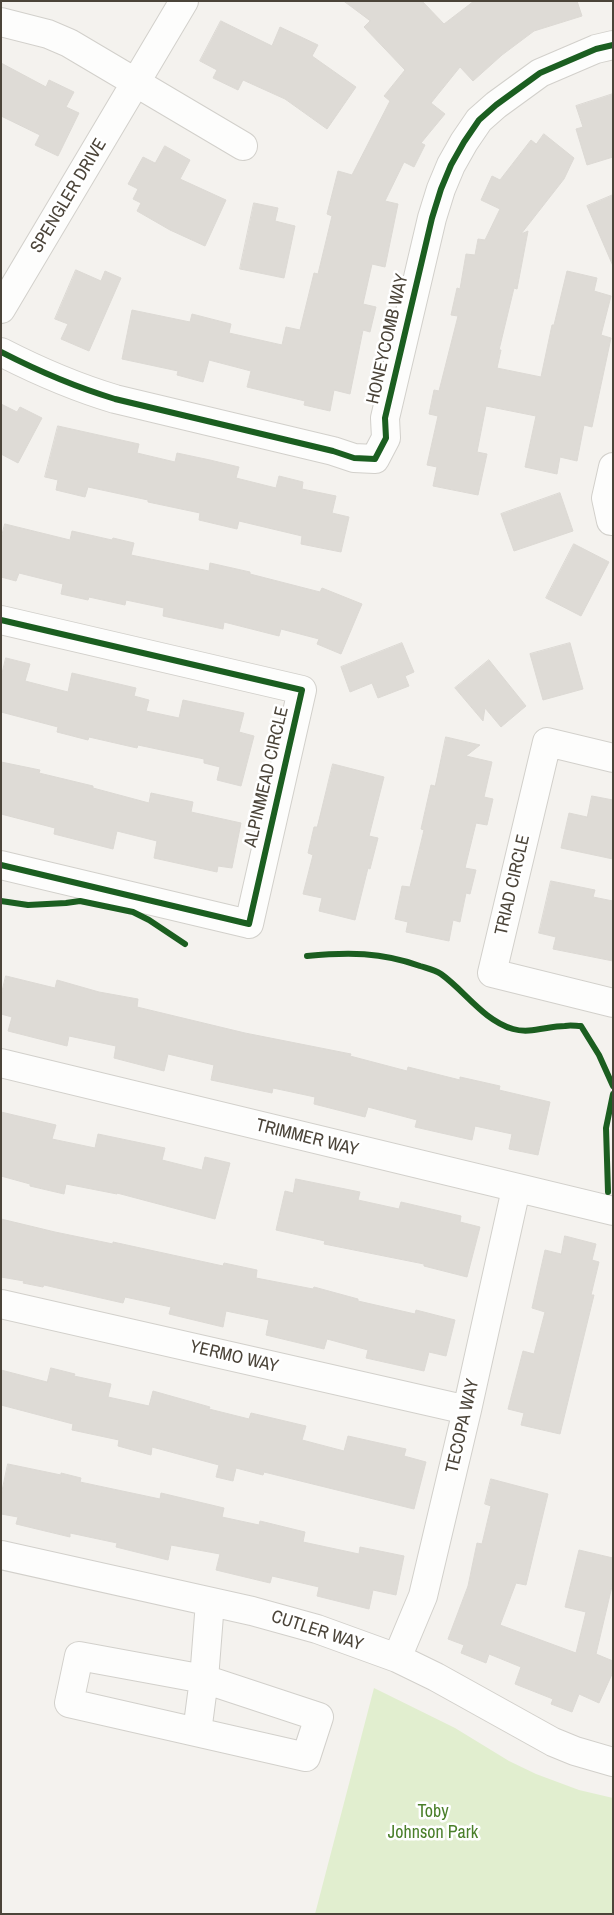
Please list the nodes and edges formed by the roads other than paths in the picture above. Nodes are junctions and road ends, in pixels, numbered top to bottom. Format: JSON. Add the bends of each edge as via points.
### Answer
{"nodes":[{"id":1,"x":184,"y":1,"type":"edge"},
{"id":2,"x":1,"y":22,"type":"edge"},
{"id":3,"x":613,"y":45,"type":"edge"},
{"id":4,"x":136,"y":82,"type":"junction"},
{"id":5,"x":243,"y":146,"type":"dead end"},
{"id":6,"x":1,"y":310,"type":"edge"},
{"id":7,"x":1,"y":352,"type":"edge"},
{"id":8,"x":613,"y":467,"type":"edge"},
{"id":9,"x":613,"y":521,"type":"edge"},
{"id":10,"x":1,"y":620,"type":"edge"},
{"id":11,"x":613,"y":758,"type":"edge"},
{"id":12,"x":1,"y":864,"type":"edge"},
{"id":13,"x":613,"y":1003,"type":"edge"},
{"id":14,"x":1,"y":1063,"type":"edge"},
{"id":15,"x":516,"y":1189,"type":"junction"},
{"id":16,"x":613,"y":1211,"type":"edge"},
{"id":17,"x":1,"y":1304,"type":"edge"},
{"id":18,"x":467,"y":1410,"type":"junction"},
{"id":19,"x":1,"y":1555,"type":"edge"},
{"id":20,"x":210,"y":1602,"type":"junction"},
{"id":21,"x":396,"y":1658,"type":"junction"},
{"id":22,"x":204,"y":1679,"type":"junction"},
{"id":23,"x":197,"y":1732,"type":"junction"},
{"id":24,"x":613,"y":1762,"type":"edge"}],
"edges":[{"from":1,"to":4,"type":"street","name":"SPENGLER DRIVE"},
{"from":2,"to":4,"type":"street","via":[[69,43]]},
{"from":3,"to":7,"type":"street","name":"HONEYCOMB WAY","via":[[540,73],[496,105],[464,142],[441,189],[432,218],[385,418],[386,438],[375,459],[354,458],[115,400],[38,372]]},
{"from":4,"to":5,"type":"street"},
{"from":4,"to":6,"type":"street","name":"SPENGLER DRIVE"},
{"from":8,"to":9,"type":"street","via":[[606,498],[610,521]]},
{"from":10,"to":12,"type":"street","name":"ALPINMEAD CIRCLE","via":[[302,690],[249,924]]},
{"from":11,"to":13,"type":"street","name":"TRIAD CIRCLE","via":[[547,742],[492,973]]},
{"from":14,"to":15,"type":"street","name":"TRIMMER WAY"},
{"from":15,"to":16,"type":"street","name":"TRIMMER WAY"},
{"from":15,"to":18,"type":"street","name":"TECOPA WAY"},
{"from":17,"to":18,"type":"street","name":"YERMO WAY"},
{"from":18,"to":21,"type":"street","name":"TECOPA WAY","via":[[423,1596]]},
{"from":19,"to":20,"type":"street","name":"CUTLER WAY"},
{"from":20,"to":21,"type":"street","name":"CUTLER WAY","via":[[317,1629]]},
{"from":20,"to":22,"type":"street"},
{"from":21,"to":24,"type":"street","name":"CUTLER WAY","via":[[553,1742]]},
{"from":22,"to":23,"type":"street"},
{"from":22,"to":23,"type":"street","via":[[319,1717],[306,1757]]},
{"from":22,"to":23,"type":"street","via":[[79,1656],[69,1703]]}]}
